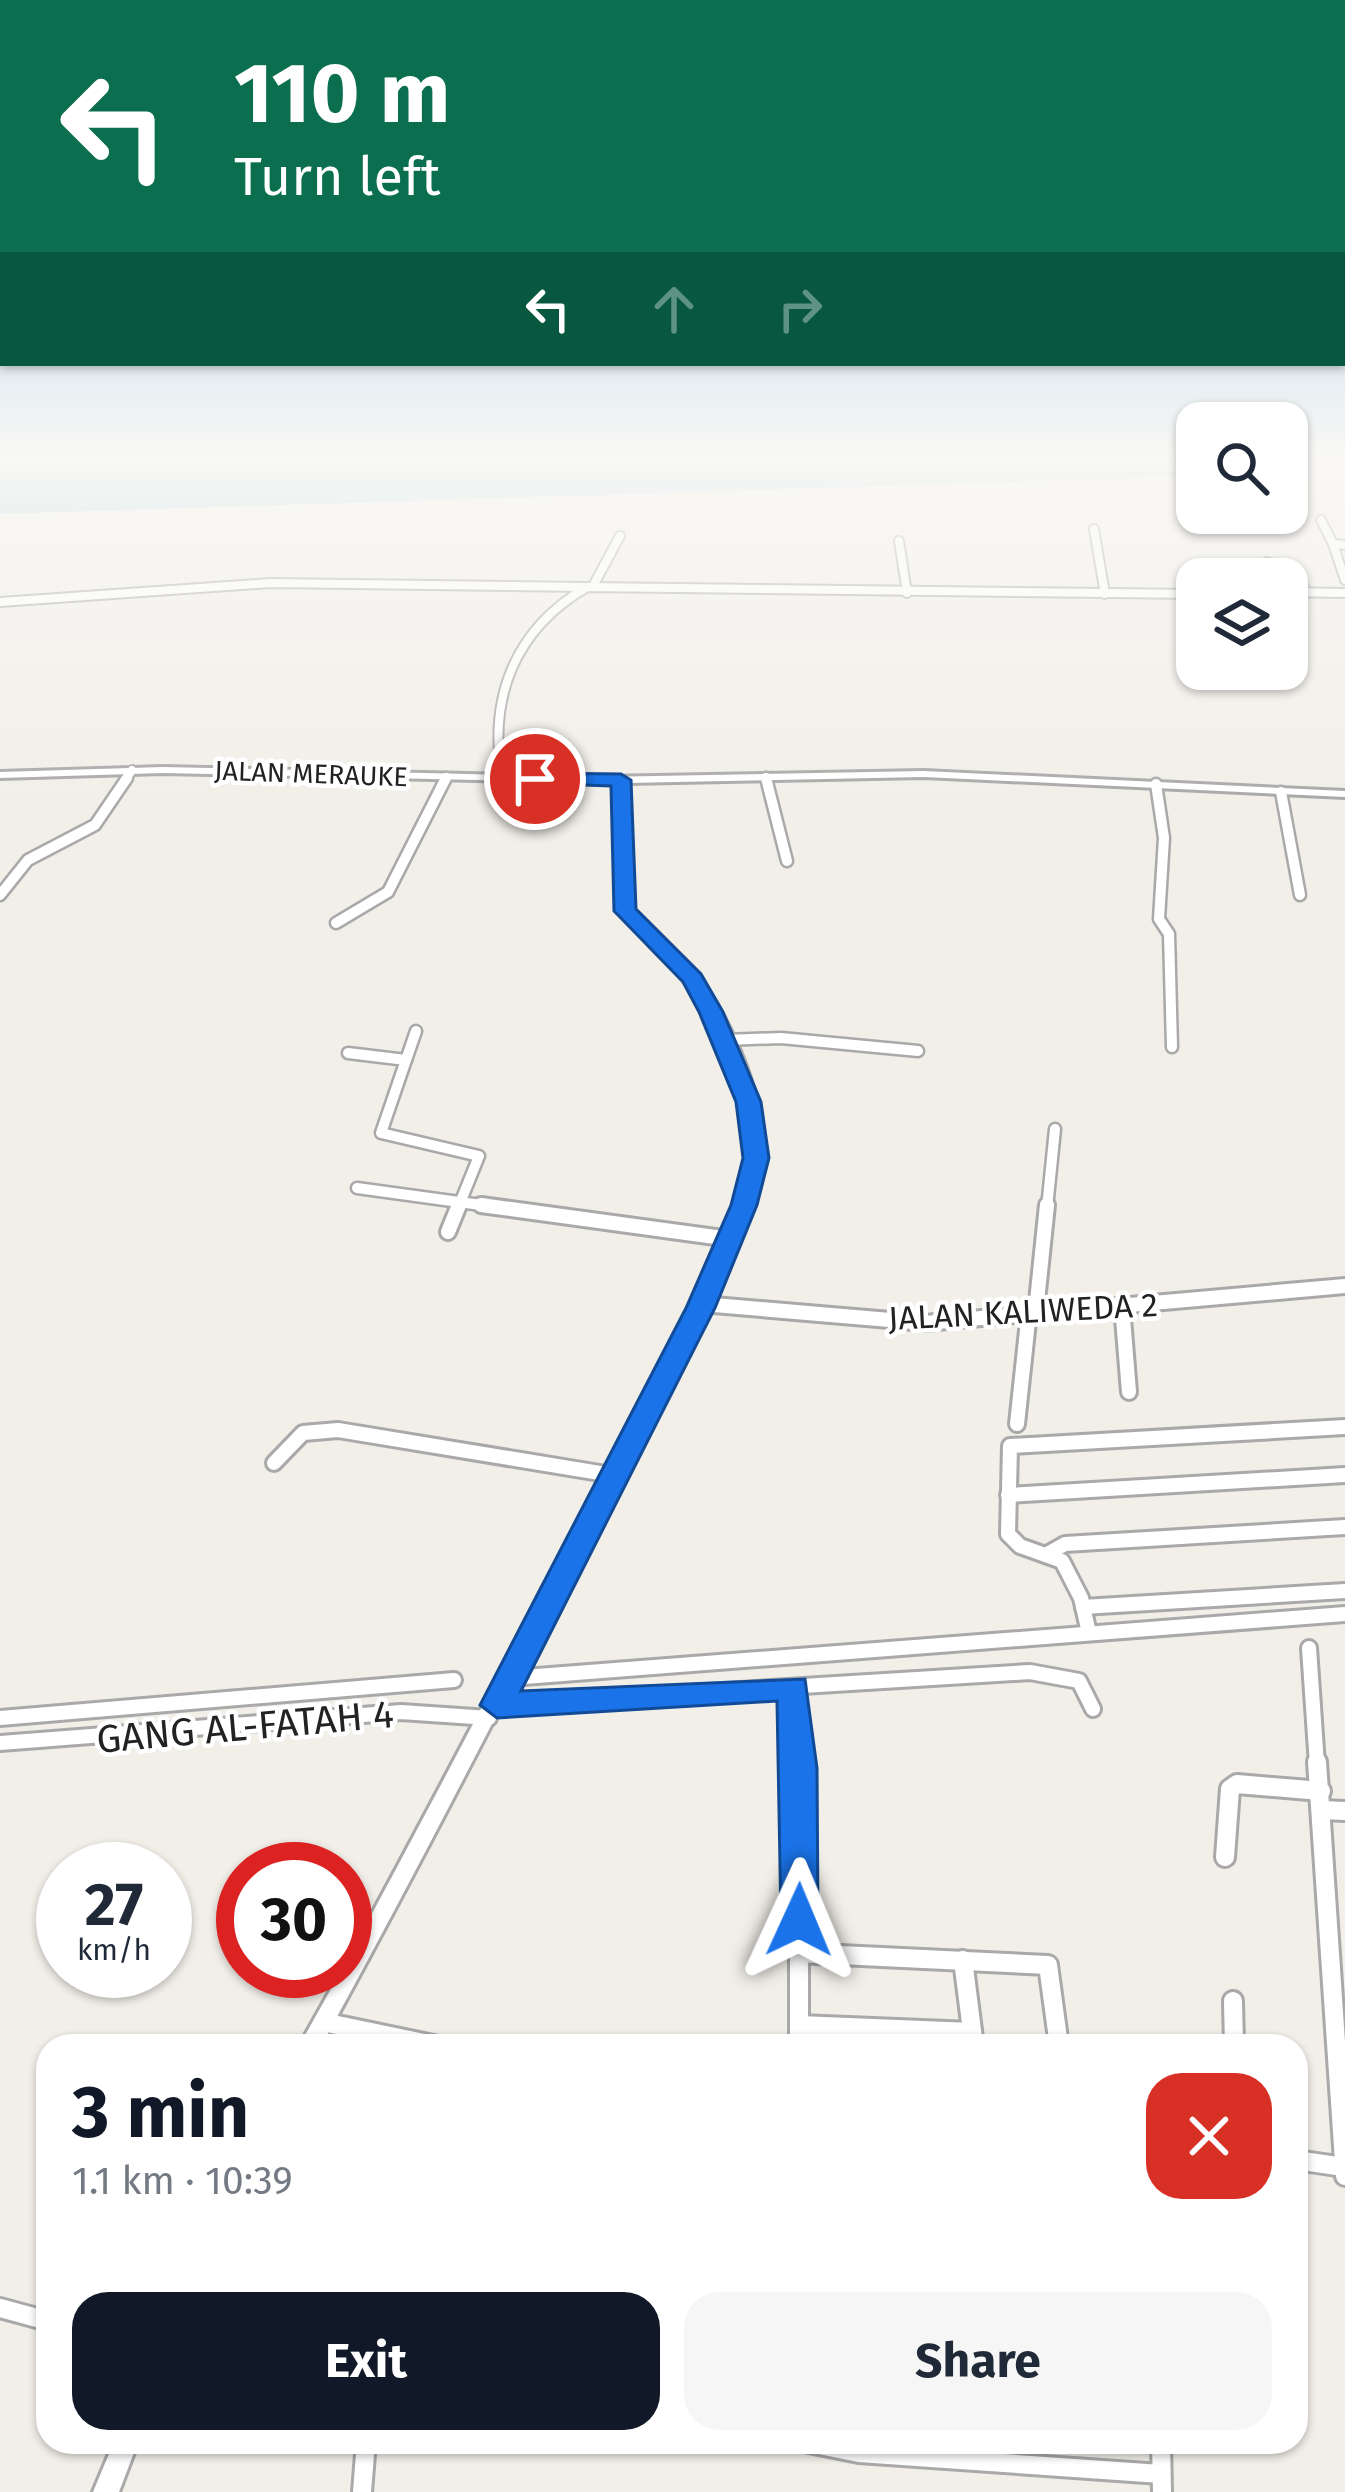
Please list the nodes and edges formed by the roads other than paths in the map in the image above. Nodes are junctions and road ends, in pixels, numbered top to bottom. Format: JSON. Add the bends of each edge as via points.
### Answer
{"nodes":[{"id":1,"x":599,"y":570,"type":"edge"},
{"id":2,"x":903,"y":570,"type":"edge"},
{"id":3,"x":1101,"y":570,"type":"edge"},
{"id":4,"x":590,"y":586,"type":"junction"},
{"id":5,"x":1308,"y":592,"type":"edge"},
{"id":6,"x":907,"y":593,"type":"junction"},
{"id":7,"x":1345,"y":593,"type":"edge"},
{"id":8,"x":1105,"y":594,"type":"junction"},
{"id":9,"x":1176,"y":594,"type":"edge"},
{"id":10,"x":0,"y":602,"type":"edge"},
{"id":11,"x":131,"y":770,"type":"junction"},
{"id":12,"x":0,"y":775,"type":"edge"},
{"id":13,"x":446,"y":777,"type":"junction"},
{"id":14,"x":766,"y":777,"type":"junction"},
{"id":15,"x":502,"y":778,"type":"junction"},
{"id":16,"x":621,"y":780,"type":"junction"},
{"id":17,"x":1156,"y":784,"type":"junction"},
{"id":18,"x":1281,"y":792,"type":"junction"},
{"id":19,"x":1345,"y":794,"type":"edge"},
{"id":20,"x":787,"y":861,"type":"dead end"},
{"id":21,"x":0,"y":895,"type":"edge"},
{"id":22,"x":1300,"y":895,"type":"dead end"},
{"id":23,"x":336,"y":923,"type":"dead end"},
{"id":24,"x":416,"y":1031,"type":"dead end"},
{"id":25,"x":724,"y":1040,"type":"junction"},
{"id":26,"x":1172,"y":1047,"type":"dead end"},
{"id":27,"x":918,"y":1051,"type":"dead end"},
{"id":28,"x":347,"y":1053,"type":"dead end"},
{"id":29,"x":406,"y":1060,"type":"junction"},
{"id":30,"x":1055,"y":1129,"type":"dead end"},
{"id":31,"x":357,"y":1189,"type":"dead end"},
{"id":32,"x":460,"y":1204,"type":"junction"},
{"id":33,"x":448,"y":1232,"type":"dead end"},
{"id":34,"x":730,"y":1239,"type":"junction"},
{"id":35,"x":1345,"y":1286,"type":"edge"},
{"id":36,"x":702,"y":1304,"type":"junction"},
{"id":37,"x":1122,"y":1306,"type":"junction"},
{"id":38,"x":1032,"y":1311,"type":"junction"},
{"id":39,"x":1129,"y":1392,"type":"dead end"},
{"id":40,"x":1017,"y":1424,"type":"dead end"},
{"id":41,"x":1345,"y":1426,"type":"edge"},
{"id":42,"x":274,"y":1463,"type":"dead end"},
{"id":43,"x":612,"y":1475,"type":"junction"},
{"id":44,"x":1345,"y":1475,"type":"edge"},
{"id":45,"x":1007,"y":1495,"type":"junction"},
{"id":46,"x":1345,"y":1527,"type":"edge"},
{"id":47,"x":1049,"y":1553,"type":"junction"},
{"id":48,"x":1345,"y":1591,"type":"edge"},
{"id":49,"x":1242,"y":1598,"type":"junction"},
{"id":50,"x":1083,"y":1607,"type":"junction"},
{"id":51,"x":1345,"y":1614,"type":"edge"},
{"id":52,"x":1251,"y":1622,"type":"junction"},
{"id":53,"x":1089,"y":1633,"type":"junction"},
{"id":54,"x":1309,"y":1648,"type":"dead end"},
{"id":55,"x":454,"y":1680,"type":"dead end"},
{"id":56,"x":793,"y":1688,"type":"junction"},
{"id":57,"x":500,"y":1699,"type":"junction"},
{"id":58,"x":1093,"y":1709,"type":"dead end"},
{"id":59,"x":0,"y":1718,"type":"edge"},
{"id":60,"x":0,"y":1743,"type":"edge"},
{"id":61,"x":1321,"y":1801,"type":"junction"},
{"id":62,"x":1345,"y":1811,"type":"edge"},
{"id":63,"x":1225,"y":1857,"type":"dead end"},
{"id":64,"x":798,"y":1954,"type":"junction"},
{"id":65,"x":963,"y":1960,"type":"junction"},
{"id":66,"x":1233,"y":2002,"type":"dead end"},
{"id":67,"x":323,"y":2022,"type":"junction"},
{"id":68,"x":799,"y":2025,"type":"junction"},
{"id":69,"x":316,"y":2034,"type":"edge"},
{"id":70,"x":380,"y":2034,"type":"edge"},
{"id":71,"x":799,"y":2034,"type":"edge"},
{"id":72,"x":911,"y":2034,"type":"edge"},
{"id":73,"x":972,"y":2034,"type":"edge"},
{"id":74,"x":1057,"y":2034,"type":"edge"},
{"id":75,"x":1234,"y":2034,"type":"edge"},
{"id":76,"x":1308,"y":2162,"type":"edge"},
{"id":77,"x":1344,"y":2167,"type":"edge"},
{"id":78,"x":1345,"y":2176,"type":"edge"},
{"id":79,"x":0,"y":2308,"type":"edge"},
{"id":80,"x":36,"y":2318,"type":"edge"},
{"id":81,"x":121,"y":2454,"type":"edge"},
{"id":82,"x":365,"y":2454,"type":"edge"},
{"id":83,"x":1014,"y":2454,"type":"edge"},
{"id":84,"x":1161,"y":2483,"type":"edge"},
{"id":85,"x":106,"y":2492,"type":"edge"},
{"id":86,"x":362,"y":2492,"type":"edge"}],
"edges":[{"from":1,"to":4,"type":"street"},
{"from":2,"to":6,"type":"street"},
{"from":3,"to":8,"type":"street"},
{"from":4,"to":6,"type":"street"},
{"from":4,"to":10,"type":"street","via":[[271,583]]},
{"from":4,"to":15,"type":"street","via":[[550,610],[520,644],[500,705]]},
{"from":5,"to":7,"type":"street"},
{"from":6,"to":8,"type":"street"},
{"from":8,"to":9,"type":"street"},
{"from":11,"to":12,"type":"street","name":"JALAN MERAUKE"},
{"from":11,"to":13,"type":"street","name":"JALAN MERAUKE"},
{"from":11,"to":21,"type":"street","via":[[101,820],[20,862]]},
{"from":13,"to":15,"type":"street","name":"JALAN MERAUKE"},
{"from":13,"to":23,"type":"street","via":[[388,892]]},
{"from":14,"to":16,"type":"street","name":"JALAN MERAUKE"},
{"from":14,"to":17,"type":"street","name":"JALAN MERAUKE"},
{"from":14,"to":20,"type":"street"},
{"from":15,"to":16,"type":"street","name":"JALAN MERAUKE"},
{"from":16,"to":25,"type":"street","via":[[625,911],[693,979]]},
{"from":17,"to":18,"type":"street","name":"JALAN MERAUKE"},
{"from":17,"to":26,"type":"street"},
{"from":18,"to":19,"type":"street","name":"JALAN MERAUKE"},
{"from":18,"to":22,"type":"street"},
{"from":24,"to":29,"type":"street"},
{"from":25,"to":27,"type":"street"},
{"from":25,"to":34,"type":"street","via":[[756,1137],[752,1181]]},
{"from":28,"to":29,"type":"street"},
{"from":29,"to":32,"type":"street","via":[[379,1130],[479,1156]]},
{"from":30,"to":38,"type":"street"},
{"from":31,"to":32,"type":"street"},
{"from":32,"to":33,"type":"street"},
{"from":32,"to":34,"type":"street"},
{"from":34,"to":36,"type":"street"},
{"from":35,"to":37,"type":"street","name":"JALAN KALIWEDA 2"},
{"from":36,"to":38,"type":"street","name":"JALAN KALIWEDA 2","via":[[925,1324]]},
{"from":36,"to":43,"type":"street"},
{"from":37,"to":38,"type":"street","name":"JALAN KALIWEDA 2"},
{"from":37,"to":39,"type":"street"},
{"from":38,"to":40,"type":"street"},
{"from":41,"to":45,"type":"street","via":[[1014,1444]]},
{"from":42,"to":43,"type":"street","via":[[303,1433],[338,1430]]},
{"from":43,"to":57,"type":"street"},
{"from":44,"to":45,"type":"street"},
{"from":45,"to":47,"type":"street","via":[[1012,1540]]},
{"from":46,"to":47,"type":"street","via":[[1065,1544]]},
{"from":47,"to":50,"type":"street","via":[[1062,1561]]},
{"from":48,"to":49,"type":"street"},
{"from":49,"to":50,"type":"street"},
{"from":49,"to":52,"type":"street"},
{"from":50,"to":53,"type":"street"},
{"from":51,"to":52,"type":"street"},
{"from":52,"to":53,"type":"street"},
{"from":53,"to":57,"type":"street"},
{"from":54,"to":61,"type":"street"},
{"from":55,"to":59,"type":"street"},
{"from":56,"to":57,"type":"street"},
{"from":56,"to":58,"type":"street","via":[[1056,1673],[1079,1681]]},
{"from":56,"to":64,"type":"street"},
{"from":57,"to":60,"type":"street","name":"GANG AL-FATAH 4"},
{"from":57,"to":67,"type":"street"},
{"from":61,"to":62,"type":"street"},
{"from":61,"to":63,"type":"street","via":[[1238,1784],[1230,1789]]},
{"from":61,"to":77,"type":"street"},
{"from":64,"to":65,"type":"street"},
{"from":64,"to":68,"type":"street"},
{"from":65,"to":73,"type":"street"},
{"from":65,"to":74,"type":"street","via":[[1048,1965]]},
{"from":66,"to":75,"type":"street"},
{"from":67,"to":69,"type":"street"},
{"from":67,"to":70,"type":"street"},
{"from":68,"to":71,"type":"street"},
{"from":68,"to":72,"type":"street"},
{"from":76,"to":77,"type":"street"},
{"from":77,"to":78,"type":"street"},
{"from":79,"to":80,"type":"street"},
{"from":81,"to":85,"type":"street"},
{"from":82,"to":86,"type":"street"},
{"from":83,"to":84,"type":"street"}]}
